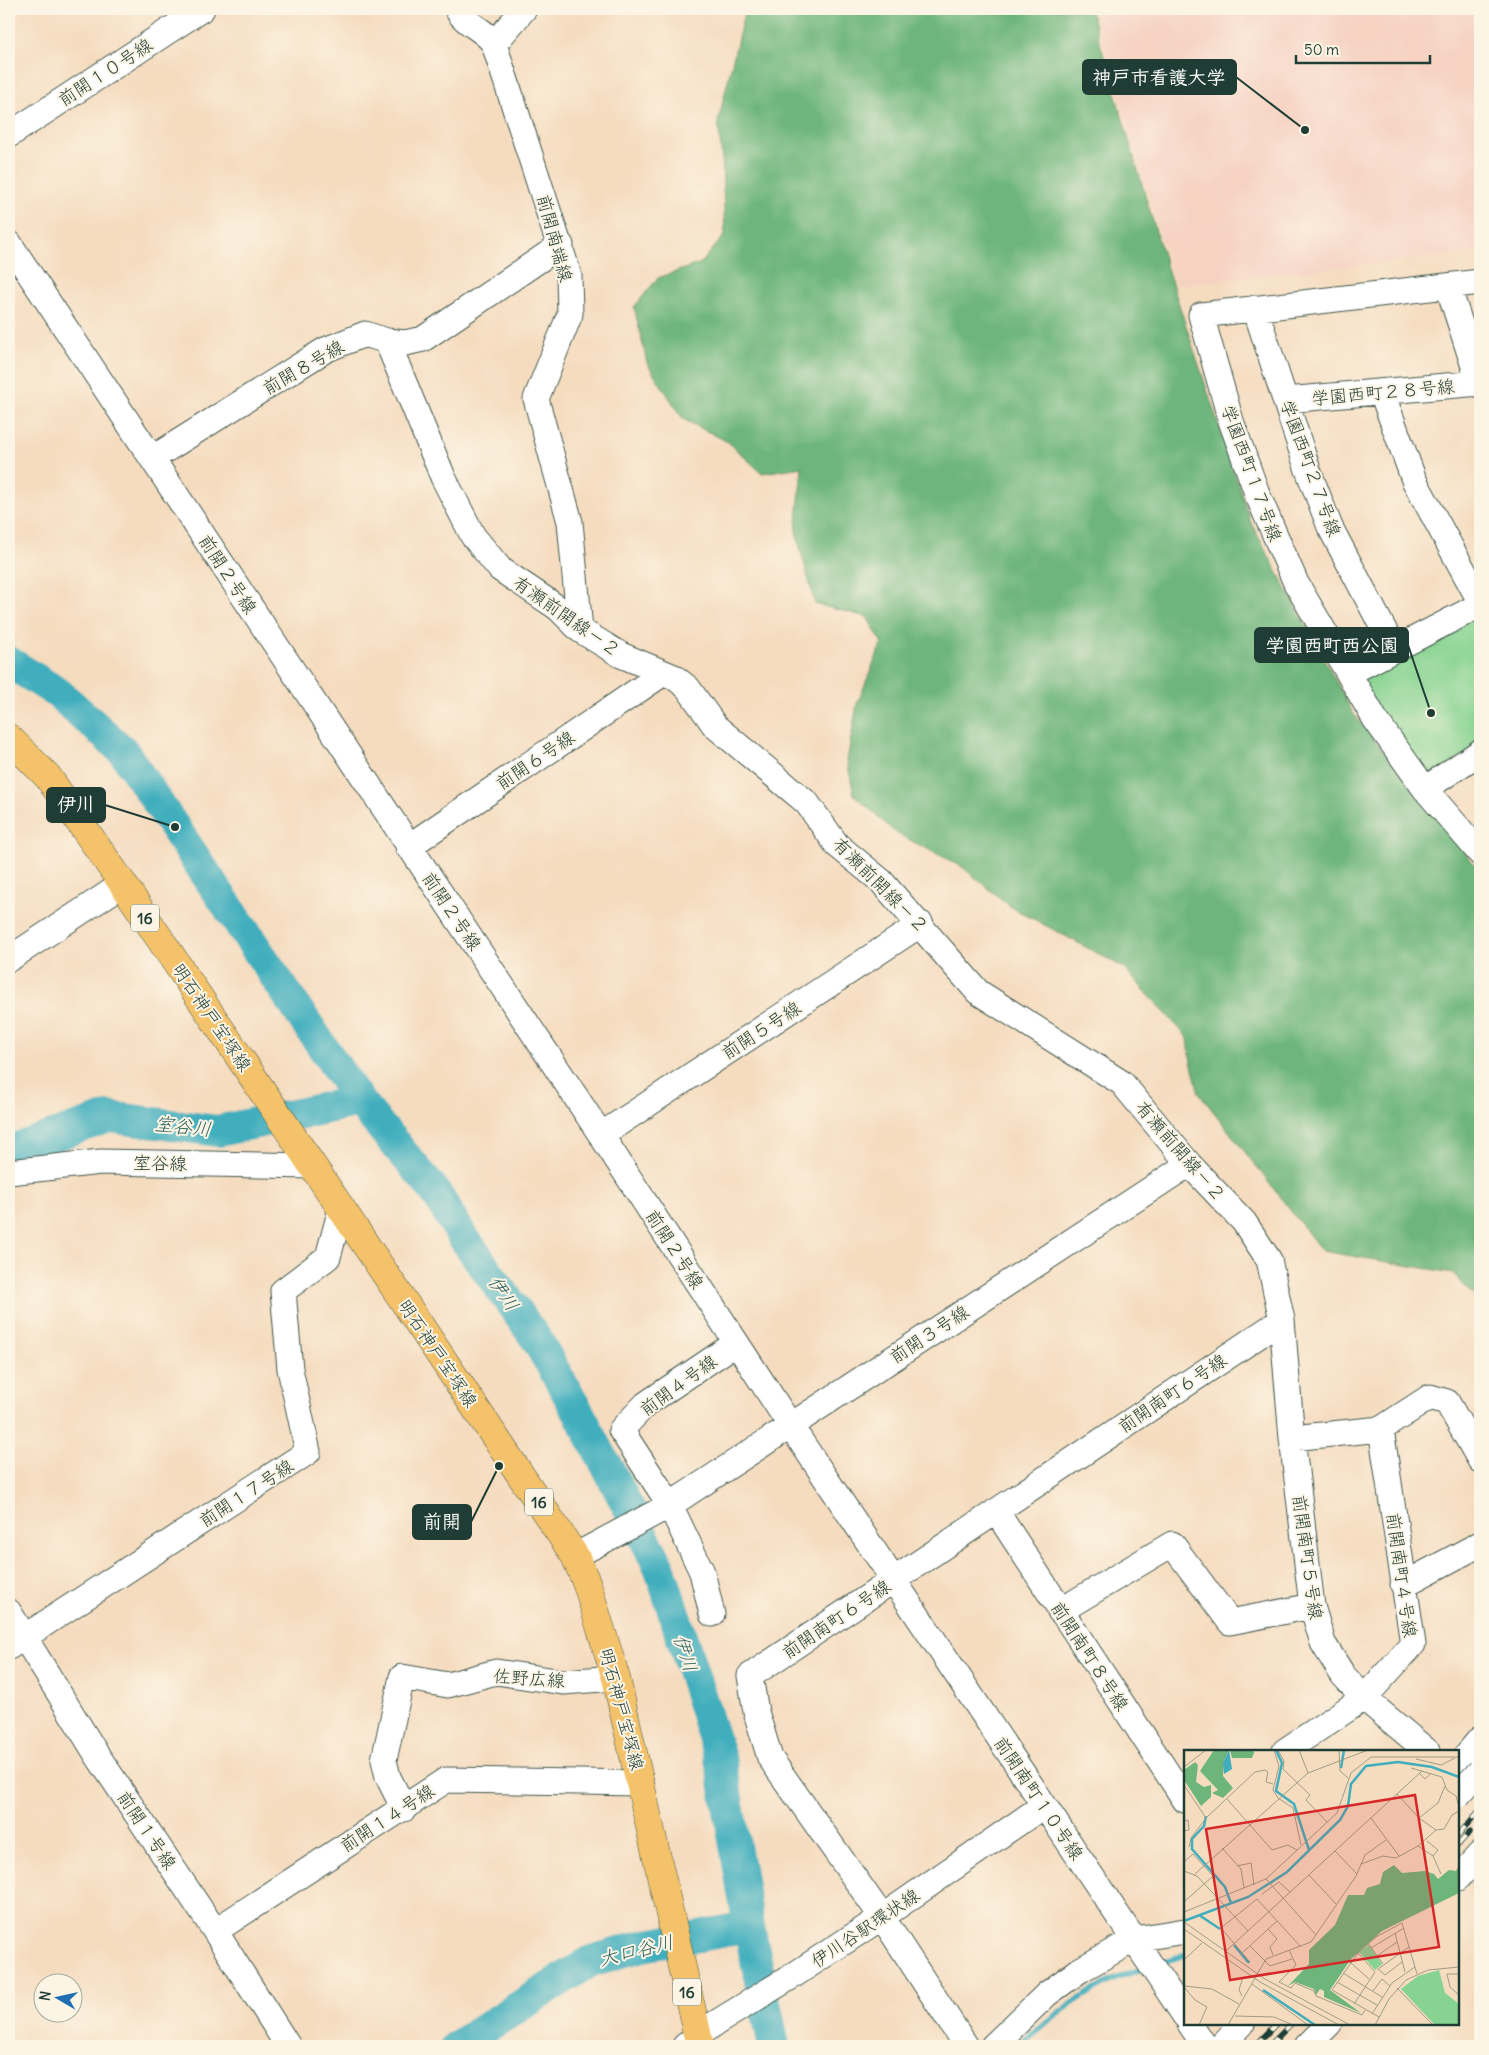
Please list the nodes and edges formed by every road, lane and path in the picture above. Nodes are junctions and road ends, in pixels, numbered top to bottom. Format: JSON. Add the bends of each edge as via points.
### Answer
{"nodes":[{"id":1,"x":202,"y":9,"type":"edge"},
{"id":2,"x":457,"y":9,"type":"edge"},
{"id":3,"x":524,"y":9,"type":"edge"},
{"id":4,"x":494,"y":44,"type":"junction"},
{"id":5,"x":9,"y":135,"type":"edge"},
{"id":6,"x":9,"y":243,"type":"edge"},
{"id":7,"x":561,"y":245,"type":"junction"},
{"id":8,"x":1480,"y":282,"type":"edge"},
{"id":9,"x":1448,"y":286,"type":"junction"},
{"id":10,"x":1254,"y":308,"type":"junction"},
{"id":11,"x":387,"y":341,"type":"junction"},
{"id":12,"x":1480,"y":384,"type":"edge"},
{"id":13,"x":1382,"y":393,"type":"junction"},
{"id":14,"x":1286,"y":400,"type":"junction"},
{"id":15,"x":152,"y":458,"type":"junction"},
{"id":16,"x":1480,"y":601,"type":"edge"},
{"id":17,"x":1480,"y":605,"type":"edge"},
{"id":18,"x":580,"y":630,"type":"junction"},
{"id":19,"x":1394,"y":649,"type":"junction"},
{"id":20,"x":1349,"y":672,"type":"junction"},
{"id":21,"x":662,"y":674,"type":"junction"},
{"id":22,"x":9,"y":738,"type":"edge"},
{"id":23,"x":1480,"y":752,"type":"edge"},
{"id":24,"x":1425,"y":789,"type":"junction"},
{"id":25,"x":408,"y":847,"type":"junction"},
{"id":26,"x":1480,"y":853,"type":"edge"},
{"id":27,"x":123,"y":884,"type":"junction"},
{"id":28,"x":921,"y":924,"type":"junction"},
{"id":29,"x":9,"y":959,"type":"edge"},
{"id":30,"x":601,"y":1135,"type":"junction"},
{"id":31,"x":1189,"y":1164,"type":"junction"},
{"id":32,"x":312,"y":1166,"type":"junction"},
{"id":33,"x":9,"y":1172,"type":"edge"},
{"id":34,"x":341,"y":1209,"type":"junction"},
{"id":35,"x":1282,"y":1320,"type":"junction"},
{"id":36,"x":736,"y":1343,"type":"junction"},
{"id":37,"x":790,"y":1425,"type":"junction"},
{"id":38,"x":1382,"y":1429,"type":"junction"},
{"id":39,"x":1292,"y":1438,"type":"junction"},
{"id":40,"x":1480,"y":1460,"type":"edge"},
{"id":41,"x":670,"y":1505,"type":"junction"},
{"id":42,"x":996,"y":1511,"type":"junction"},
{"id":43,"x":1480,"y":1544,"type":"edge"},
{"id":44,"x":583,"y":1552,"type":"junction"},
{"id":45,"x":894,"y":1581,"type":"junction"},
{"id":46,"x":1403,"y":1585,"type":"junction"},
{"id":47,"x":1312,"y":1606,"type":"junction"},
{"id":48,"x":1060,"y":1611,"type":"junction"},
{"id":49,"x":9,"y":1612,"type":"edge"},
{"id":50,"x":712,"y":1614,"type":"dead end"},
{"id":51,"x":17,"y":1642,"type":"edge"},
{"id":52,"x":616,"y":1678,"type":"junction"},
{"id":53,"x":1364,"y":1698,"type":"junction"},
{"id":54,"x":1480,"y":1740,"type":"edge"},
{"id":55,"x":1286,"y":1750,"type":"edge"},
{"id":56,"x":1426,"y":1750,"type":"edge"},
{"id":57,"x":1459,"y":1764,"type":"edge"},
{"id":58,"x":1480,"y":1771,"type":"edge"},
{"id":59,"x":1459,"y":1777,"type":"edge"},
{"id":60,"x":642,"y":1783,"type":"junction"},
{"id":61,"x":1480,"y":1791,"type":"edge"},
{"id":62,"x":1459,"y":1794,"type":"edge"},
{"id":63,"x":1184,"y":1798,"type":"edge"},
{"id":64,"x":1043,"y":1806,"type":"junction"},
{"id":65,"x":404,"y":1809,"type":"junction"},
{"id":66,"x":1480,"y":1854,"type":"edge"},
{"id":67,"x":1480,"y":1874,"type":"edge"},
{"id":68,"x":1459,"y":1877,"type":"edge"},
{"id":69,"x":1459,"y":1895,"type":"edge"},
{"id":70,"x":882,"y":1917,"type":"junction"},
{"id":71,"x":215,"y":1931,"type":"junction"},
{"id":72,"x":1184,"y":1931,"type":"edge"},
{"id":73,"x":1138,"y":1943,"type":"junction"},
{"id":74,"x":1184,"y":2014,"type":"edge"},
{"id":75,"x":1191,"y":2025,"type":"edge"},
{"id":76,"x":1233,"y":2025,"type":"edge"},
{"id":77,"x":1241,"y":2025,"type":"edge"},
{"id":78,"x":1317,"y":2025,"type":"edge"},
{"id":79,"x":1328,"y":2025,"type":"edge"},
{"id":80,"x":698,"y":2039,"type":"edge"},
{"id":81,"x":288,"y":2046,"type":"edge"},
{"id":82,"x":966,"y":2046,"type":"edge"},
{"id":83,"x":993,"y":2046,"type":"edge"},
{"id":84,"x":1205,"y":2046,"type":"edge"},
{"id":85,"x":1214,"y":2046,"type":"edge"},
{"id":86,"x":1221,"y":2046,"type":"edge"},
{"id":87,"x":1296,"y":2046,"type":"edge"},
{"id":88,"x":1307,"y":2046,"type":"edge"}],
"edges":[{"from":1,"to":5,"type":"street","name":"前開１０号線"},
{"from":2,"to":4,"type":"street","name":"前開南端線","via":[[488,34]]},
{"from":3,"to":4,"type":"street"},
{"from":4,"to":7,"type":"street","name":"前開南端線"},
{"from":6,"to":15,"type":"street","name":"前開２号線"},
{"from":7,"to":11,"type":"street","name":"前開８号線","via":[[423,339],[405,343]]},
{"from":7,"to":18,"type":"street","name":"前開南端線","via":[[569,276],[570,314],[536,400],[570,522]]},
{"from":8,"to":9,"type":"street","name":"学園西町１７号線"},
{"from":9,"to":10,"type":"street","name":"学園西町１７号線"},
{"from":9,"to":12,"type":"street"},
{"from":10,"to":14,"type":"street","name":"学園西町２７号線"},
{"from":10,"to":20,"type":"street","name":"学園西町１７号線","via":[[1201,315],[1231,421],[1258,496],[1296,583]]},
{"from":11,"to":15,"type":"street","name":"前開８号線","via":[[365,334],[325,350]]},
{"from":11,"to":18,"type":"street","name":"有瀬前開線－２","via":[[444,477],[473,536],[500,569],[558,608]]},
{"from":12,"to":13,"type":"street","name":"学園西町２８号線"},
{"from":13,"to":14,"type":"street","name":"学園西町２８号線"},
{"from":13,"to":16,"type":"street","via":[[1414,480]]},
{"from":14,"to":19,"type":"street","name":"学園西町２７号線","via":[[1330,527]]},
{"from":15,"to":25,"type":"street","name":"前開２号線"},
{"from":17,"to":19,"type":"street"},
{"from":18,"to":21,"type":"street","name":"有瀬前開線－２","via":[[620,655]]},
{"from":19,"to":20,"type":"street"},
{"from":20,"to":24,"type":"street","name":"学園西町１７号線","via":[[1375,719]]},
{"from":21,"to":25,"type":"street","name":"前開６号線"},
{"from":21,"to":28,"type":"street","name":"有瀬前開線－２","via":[[688,688],[715,726],[807,803],[837,845],[881,881]]},
{"from":22,"to":27,"type":"main road","name":"明石神戸宝塚線","number":"16","via":[[48,777]]},
{"from":23,"to":24,"type":"street"},
{"from":24,"to":26,"type":"street","name":"学園西町１７号線"},
{"from":25,"to":30,"type":"street","name":"前開２号線"},
{"from":27,"to":29,"type":"street"},
{"from":27,"to":32,"type":"main road","name":"明石神戸宝塚線","number":"16"},
{"from":28,"to":30,"type":"street","name":"前開５号線"},
{"from":28,"to":31,"type":"street","name":"有瀬前開線－２","via":[[978,992],[1122,1083]]},
{"from":30,"to":36,"type":"street","name":"前開２号線"},
{"from":31,"to":35,"type":"street","name":"有瀬前開線－２","via":[[1244,1222],[1269,1260]]},
{"from":31,"to":37,"type":"street","name":"前開３号線"},
{"from":32,"to":33,"type":"street","name":"室谷線","via":[[101,1162]]},
{"from":32,"to":34,"type":"main road","name":"明石神戸宝塚線","number":"16"},
{"from":34,"to":44,"type":"main road","name":"明石神戸宝塚線","number":"16"},
{"from":34,"to":51,"type":"street","name":"前開１７号線","via":[[328,1256],[283,1291],[290,1369],[308,1452]]},
{"from":35,"to":39,"type":"street","name":"前開南町５号線"},
{"from":35,"to":42,"type":"street","name":"前開南町６号線"},
{"from":36,"to":37,"type":"street","name":"前開２号線"},
{"from":36,"to":41,"type":"street","name":"前開４号線","via":[[646,1404],[621,1430]]},
{"from":37,"to":41,"type":"street","name":"前開３号線"},
{"from":37,"to":45,"type":"street","name":"前開２号線"},
{"from":38,"to":39,"type":"street"},
{"from":38,"to":40,"type":"street","via":[[1430,1397],[1447,1402]]},
{"from":38,"to":46,"type":"street","name":"前開南町４号線"},
{"from":39,"to":47,"type":"street","name":"前開南町５号線"},
{"from":41,"to":44,"type":"street"},
{"from":41,"to":50,"type":"street","via":[[702,1572]]},
{"from":42,"to":45,"type":"street","name":"前開南町６号線"},
{"from":42,"to":48,"type":"street","name":"前開南町８号線"},
{"from":43,"to":46,"type":"street"},
{"from":44,"to":52,"type":"main road","name":"明石神戸宝塚線","number":"16","via":[[587,1584]]},
{"from":45,"to":64,"type":"street","name":"前開南町１０号線"},
{"from":45,"to":70,"type":"street","name":"前開南町６号線","via":[[750,1676],[756,1712],[770,1758]]},
{"from":46,"to":53,"type":"street","name":"前開南町４号線","via":[[1413,1644]]},
{"from":47,"to":48,"type":"street","via":[[1230,1622],[1172,1544]]},
{"from":47,"to":53,"type":"street","name":"前開南町５号線","via":[[1323,1643],[1343,1675]]},
{"from":48,"to":63,"type":"street","name":"前開南町８号線"},
{"from":49,"to":51,"type":"street","name":"前開１号線"},
{"from":51,"to":71,"type":"street","name":"前開１号線"},
{"from":52,"to":60,"type":"main road","name":"明石神戸宝塚線","number":"16"},
{"from":52,"to":65,"type":"street","name":"佐野広線","via":[[563,1682],[496,1672],[448,1685],[402,1677],[384,1760],[388,1777]]},
{"from":53,"to":55,"type":"street","name":"前開南町４号線"},
{"from":53,"to":56,"type":"street","name":"前開南町５号線"},
{"from":54,"to":57,"type":"street"},
{"from":58,"to":62,"type":"street","bridge":true},
{"from":59,"to":61,"type":"street"},
{"from":60,"to":65,"type":"street","name":"前開１４号線","via":[[446,1780]]},
{"from":60,"to":80,"type":"main road","name":"明石神戸宝塚線","number":"16"},
{"from":64,"to":70,"type":"street","name":"伊川谷駅環状線"},
{"from":64,"to":73,"type":"street","name":"前開南町１０号線"},
{"from":65,"to":71,"type":"street","name":"前開１４号線"},
{"from":66,"to":68,"type":"street"},
{"from":67,"to":69,"type":"street"},
{"from":70,"to":80,"type":"street","name":"伊川谷駅環状線"},
{"from":70,"to":82,"type":"street","name":"前開南町６号線"},
{"from":71,"to":81,"type":"street","name":"前開１号線"},
{"from":72,"to":73,"type":"street"},
{"from":73,"to":74,"type":"street","name":"前開南町１０号線"},
{"from":73,"to":83,"type":"street","via":[[1080,1970],[1047,1994]]},
{"from":75,"to":84,"type":"street"},
{"from":76,"to":85,"type":"street"},
{"from":77,"to":86,"type":"street"},
{"from":78,"to":87,"type":"street"},
{"from":79,"to":88,"type":"street"}]}
